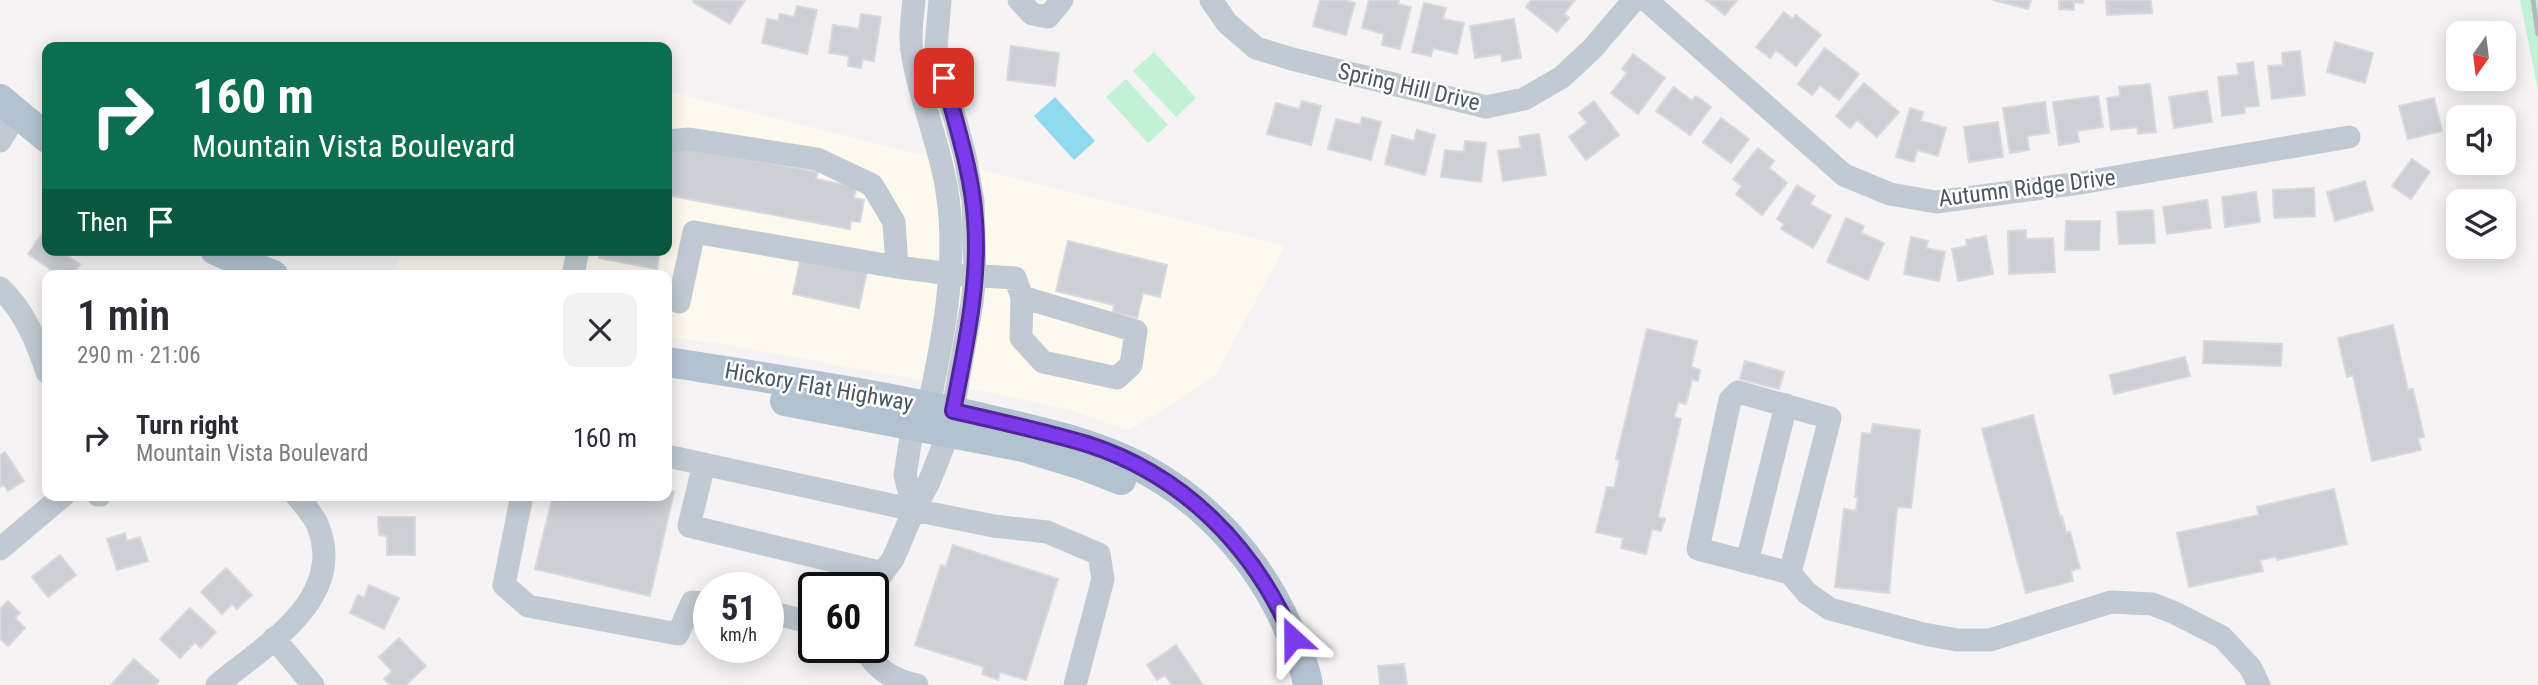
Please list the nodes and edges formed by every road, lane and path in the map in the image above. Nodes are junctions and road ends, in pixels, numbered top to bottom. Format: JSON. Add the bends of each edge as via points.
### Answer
{"nodes":[{"id":1,"x":914,"y":0,"type":"edge"},
{"id":2,"x":940,"y":0,"type":"edge"},
{"id":3,"x":1018,"y":0,"type":"edge"},
{"id":4,"x":1062,"y":0,"type":"edge"},
{"id":5,"x":1211,"y":0,"type":"edge"},
{"id":6,"x":1634,"y":0,"type":"edge"},
{"id":7,"x":1646,"y":0,"type":"edge"},
{"id":8,"x":9,"y":106,"type":"edge"},
{"id":9,"x":42,"y":134,"type":"edge"},
{"id":10,"x":2349,"y":137,"type":"dead end"},
{"id":11,"x":0,"y":141,"type":"edge"},
{"id":12,"x":672,"y":141,"type":"edge"},
{"id":13,"x":229,"y":256,"type":"edge"},
{"id":14,"x":897,"y":267,"type":"junction"},
{"id":15,"x":261,"y":270,"type":"edge"},
{"id":16,"x":951,"y":274,"type":"junction"},
{"id":17,"x":975,"y":275,"type":"junction"},
{"id":18,"x":0,"y":288,"type":"edge"},
{"id":19,"x":1023,"y":297,"type":"junction"},
{"id":20,"x":678,"y":302,"type":"dead end"},
{"id":21,"x":42,"y":359,"type":"edge"},
{"id":22,"x":672,"y":363,"type":"edge"},
{"id":23,"x":672,"y":380,"type":"edge"},
{"id":24,"x":1786,"y":405,"type":"junction"},
{"id":25,"x":934,"y":420,"type":"junction"},
{"id":26,"x":672,"y":457,"type":"edge"},
{"id":27,"x":704,"y":464,"type":"junction"},
{"id":28,"x":57,"y":501,"type":"edge"},
{"id":29,"x":300,"y":501,"type":"edge"},
{"id":30,"x":522,"y":501,"type":"edge"},
{"id":31,"x":914,"y":510,"type":"junction"},
{"id":32,"x":0,"y":549,"type":"edge"},
{"id":33,"x":1747,"y":562,"type":"junction"},
{"id":34,"x":849,"y":572,"type":"edge"},
{"id":35,"x":883,"y":572,"type":"edge"},
{"id":36,"x":1790,"y":573,"type":"junction"},
{"id":37,"x":693,"y":602,"type":"edge"},
{"id":38,"x":274,"y":638,"type":"junction"},
{"id":39,"x":875,"y":663,"type":"edge"},
{"id":40,"x":217,"y":685,"type":"edge"},
{"id":41,"x":313,"y":685,"type":"edge"},
{"id":42,"x":917,"y":685,"type":"edge"},
{"id":43,"x":1076,"y":685,"type":"edge"},
{"id":44,"x":1296,"y":685,"type":"edge"},
{"id":45,"x":1308,"y":685,"type":"edge"},
{"id":46,"x":2259,"y":685,"type":"edge"}],
"edges":[{"from":1,"to":16,"type":"street","via":[[913,57],[948,196]]},
{"from":2,"to":17,"type":"street","via":[[936,47],[973,201]]},
{"from":3,"to":4,"type":"street","via":[[1032,14],[1048,17]]},
{"from":5,"to":6,"type":"street","name":"Spring Hill Drive","via":[[1227,23],[1256,48],[1486,107],[1524,99],[1562,77]]},
{"from":7,"to":10,"type":"street","name":"Autumn Ridge Drive","via":[[1844,174],[1890,194],[1936,201],[1962,198],[2080,183]]},
{"from":8,"to":9,"type":"main road"},
{"from":8,"to":11,"type":"street"},
{"from":12,"to":14,"type":"street","via":[[689,139],[817,159],[872,186],[894,222]]},
{"from":13,"to":15,"type":"main road"},
{"from":14,"to":16,"type":"street"},
{"from":14,"to":20,"type":"street","via":[[694,232]]},
{"from":16,"to":17,"type":"street"},
{"from":16,"to":25,"type":"street"},
{"from":17,"to":19,"type":"street","via":[[1015,278]]},
{"from":17,"to":25,"type":"street"},
{"from":18,"to":21,"type":"street","via":[[30,328]]},
{"from":19,"to":19,"type":"street","via":[[1021,338],[1043,362],[1117,378],[1131,365],[1136,331]]},
{"from":22,"to":25,"type":"main road","name":"Hickory Flat Highway"},
{"from":23,"to":25,"type":"main road","name":"Hickory Flat Highway"},
{"from":24,"to":33,"type":"street"},
{"from":24,"to":33,"type":"street","via":[[1738,392],[1730,400],[1698,549]]},
{"from":24,"to":36,"type":"street","via":[[1830,418]]},
{"from":25,"to":31,"type":"street","via":[[929,482]]},
{"from":25,"to":31,"type":"street","via":[[905,475]]},
{"from":25,"to":44,"type":"main road","name":"Hickory Flat Highway","via":[[1086,466],[1178,513],[1212,545],[1245,589]]},
{"from":25,"to":45,"type":"main road","name":"Hickory Flat Highway","via":[[1088,445],[1141,467],[1182,494],[1226,533],[1265,582],[1293,638]]},
{"from":26,"to":27,"type":"street"},
{"from":27,"to":31,"type":"street"},
{"from":27,"to":34,"type":"street","via":[[689,526]]},
{"from":28,"to":32,"type":"street"},
{"from":29,"to":38,"type":"street","via":[[317,524],[324,550],[322,576],[312,601]]},
{"from":30,"to":37,"type":"street","via":[[504,585],[528,606],[678,634]]},
{"from":31,"to":35,"type":"street"},
{"from":31,"to":43,"type":"street","via":[[1047,532],[1099,554],[1103,579]]},
{"from":33,"to":36,"type":"street"},
{"from":36,"to":46,"type":"street","via":[[1830,609],[1957,640],[1990,639],[2111,602],[2152,604],[2222,637],[2250,667]]},
{"from":38,"to":40,"type":"street"},
{"from":38,"to":41,"type":"street"},
{"from":39,"to":42,"type":"street","via":[[898,681]]}]}
